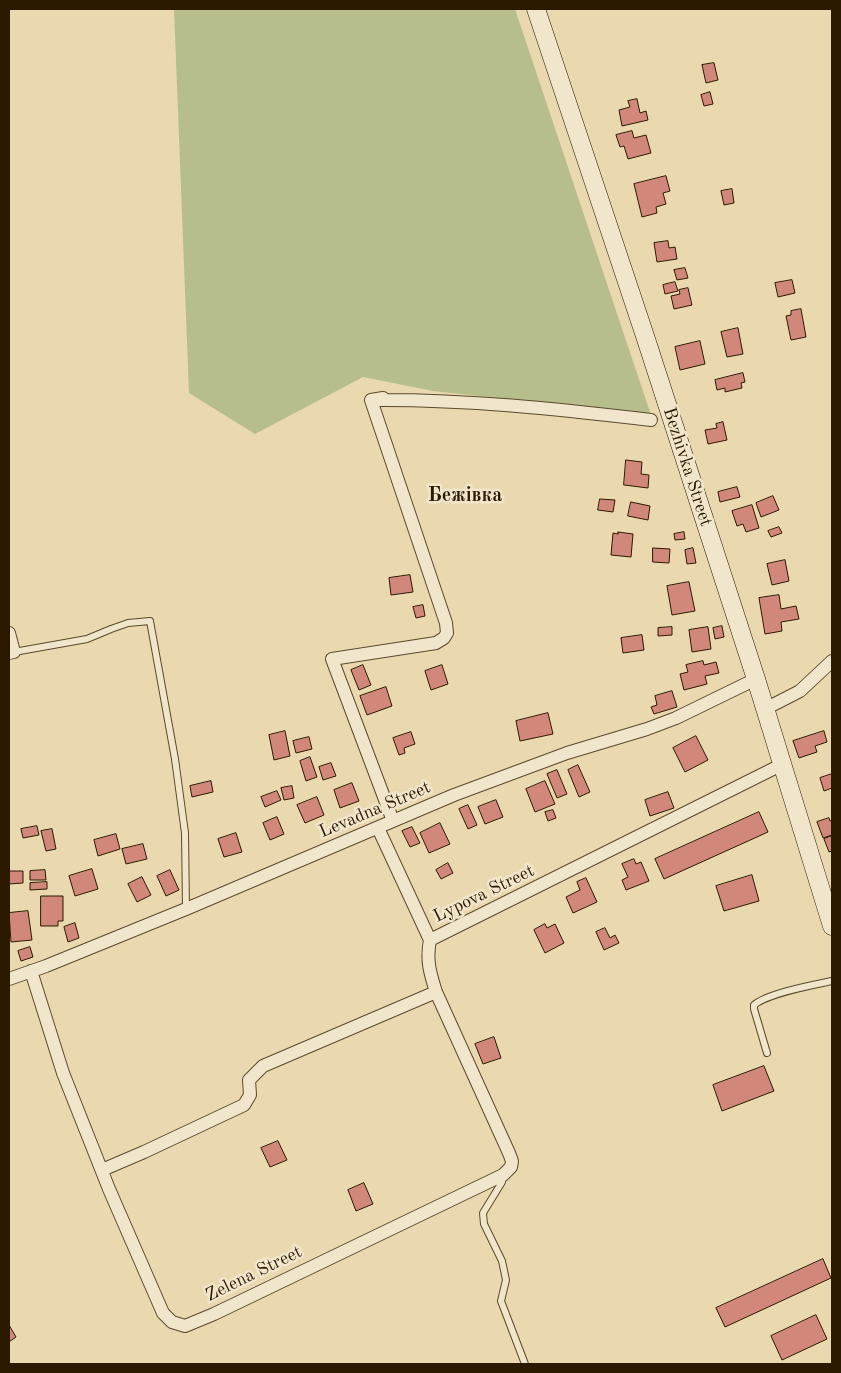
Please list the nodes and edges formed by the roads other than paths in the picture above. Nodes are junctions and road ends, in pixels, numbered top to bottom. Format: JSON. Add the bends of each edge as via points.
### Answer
{"nodes":[{"id":1,"x":536,"y":9,"type":"edge"},
{"id":2,"x":651,"y":420,"type":"dead end"},
{"id":3,"x":9,"y":633,"type":"edge"},
{"id":4,"x":11,"y":653,"type":"edge"},
{"id":5,"x":832,"y":661,"type":"edge"},
{"id":6,"x":756,"y":679,"type":"junction"},
{"id":7,"x":765,"y":709,"type":"junction"},
{"id":8,"x":783,"y":764,"type":"junction"},
{"id":9,"x":393,"y":821,"type":"junction"},
{"id":10,"x":378,"y":828,"type":"junction"},
{"id":11,"x":186,"y":909,"type":"junction"},
{"id":12,"x":832,"y":926,"type":"edge"},
{"id":13,"x":430,"y":940,"type":"junction"},
{"id":14,"x":32,"y":971,"type":"junction"},
{"id":15,"x":9,"y":979,"type":"edge"},
{"id":16,"x":832,"y":981,"type":"edge"},
{"id":17,"x":436,"y":992,"type":"junction"},
{"id":18,"x":767,"y":1053,"type":"dead end"},
{"id":19,"x":102,"y":1170,"type":"junction"},
{"id":20,"x":503,"y":1175,"type":"junction"},
{"id":21,"x":525,"y":1364,"type":"edge"}],
"edges":[{"from":1,"to":6,"type":"main road","name":"Bezhivka Street"},
{"from":2,"to":9,"type":"street","via":[[542,407],[377,399],[447,633],[436,643],[332,659]]},
{"from":3,"to":4,"type":"street"},
{"from":4,"to":11,"type":"lane","via":[[87,639],[128,624],[150,621],[185,833]]},
{"from":5,"to":7,"type":"street","via":[[800,691]]},
{"from":6,"to":7,"type":"main road","name":"Bezhivka Street"},
{"from":6,"to":9,"type":"street","name":"Levadna Street","via":[[676,718],[510,773]]},
{"from":7,"to":8,"type":"main road","name":"Bezhivka Street"},
{"from":8,"to":12,"type":"main road","name":"Bezhivka Street"},
{"from":8,"to":13,"type":"street","name":"Lypova Street"},
{"from":9,"to":10,"type":"street","name":"Levadna Street"},
{"from":10,"to":11,"type":"street","name":"Levadna Street"},
{"from":10,"to":13,"type":"street"},
{"from":11,"to":14,"type":"street","name":"Levadna Street"},
{"from":13,"to":17,"type":"street","name":"Lypova Street","via":[[427,953]]},
{"from":14,"to":15,"type":"street","name":"Levadna Street"},
{"from":14,"to":19,"type":"street","name":"Zelena Street","via":[[63,1073]]},
{"from":16,"to":18,"type":"lane","via":[[770,997],[754,1005]]},
{"from":17,"to":19,"type":"street","via":[[263,1066],[249,1080],[250,1095],[244,1105]]},
{"from":17,"to":20,"type":"street","name":"Lypova Street","via":[[512,1161],[512,1167]]},
{"from":19,"to":20,"type":"street","name":"Zelena Street","via":[[163,1313],[172,1322],[185,1326]]},
{"from":20,"to":21,"type":"lane","via":[[483,1213],[484,1224],[502,1261],[506,1280],[501,1301]]}]}
